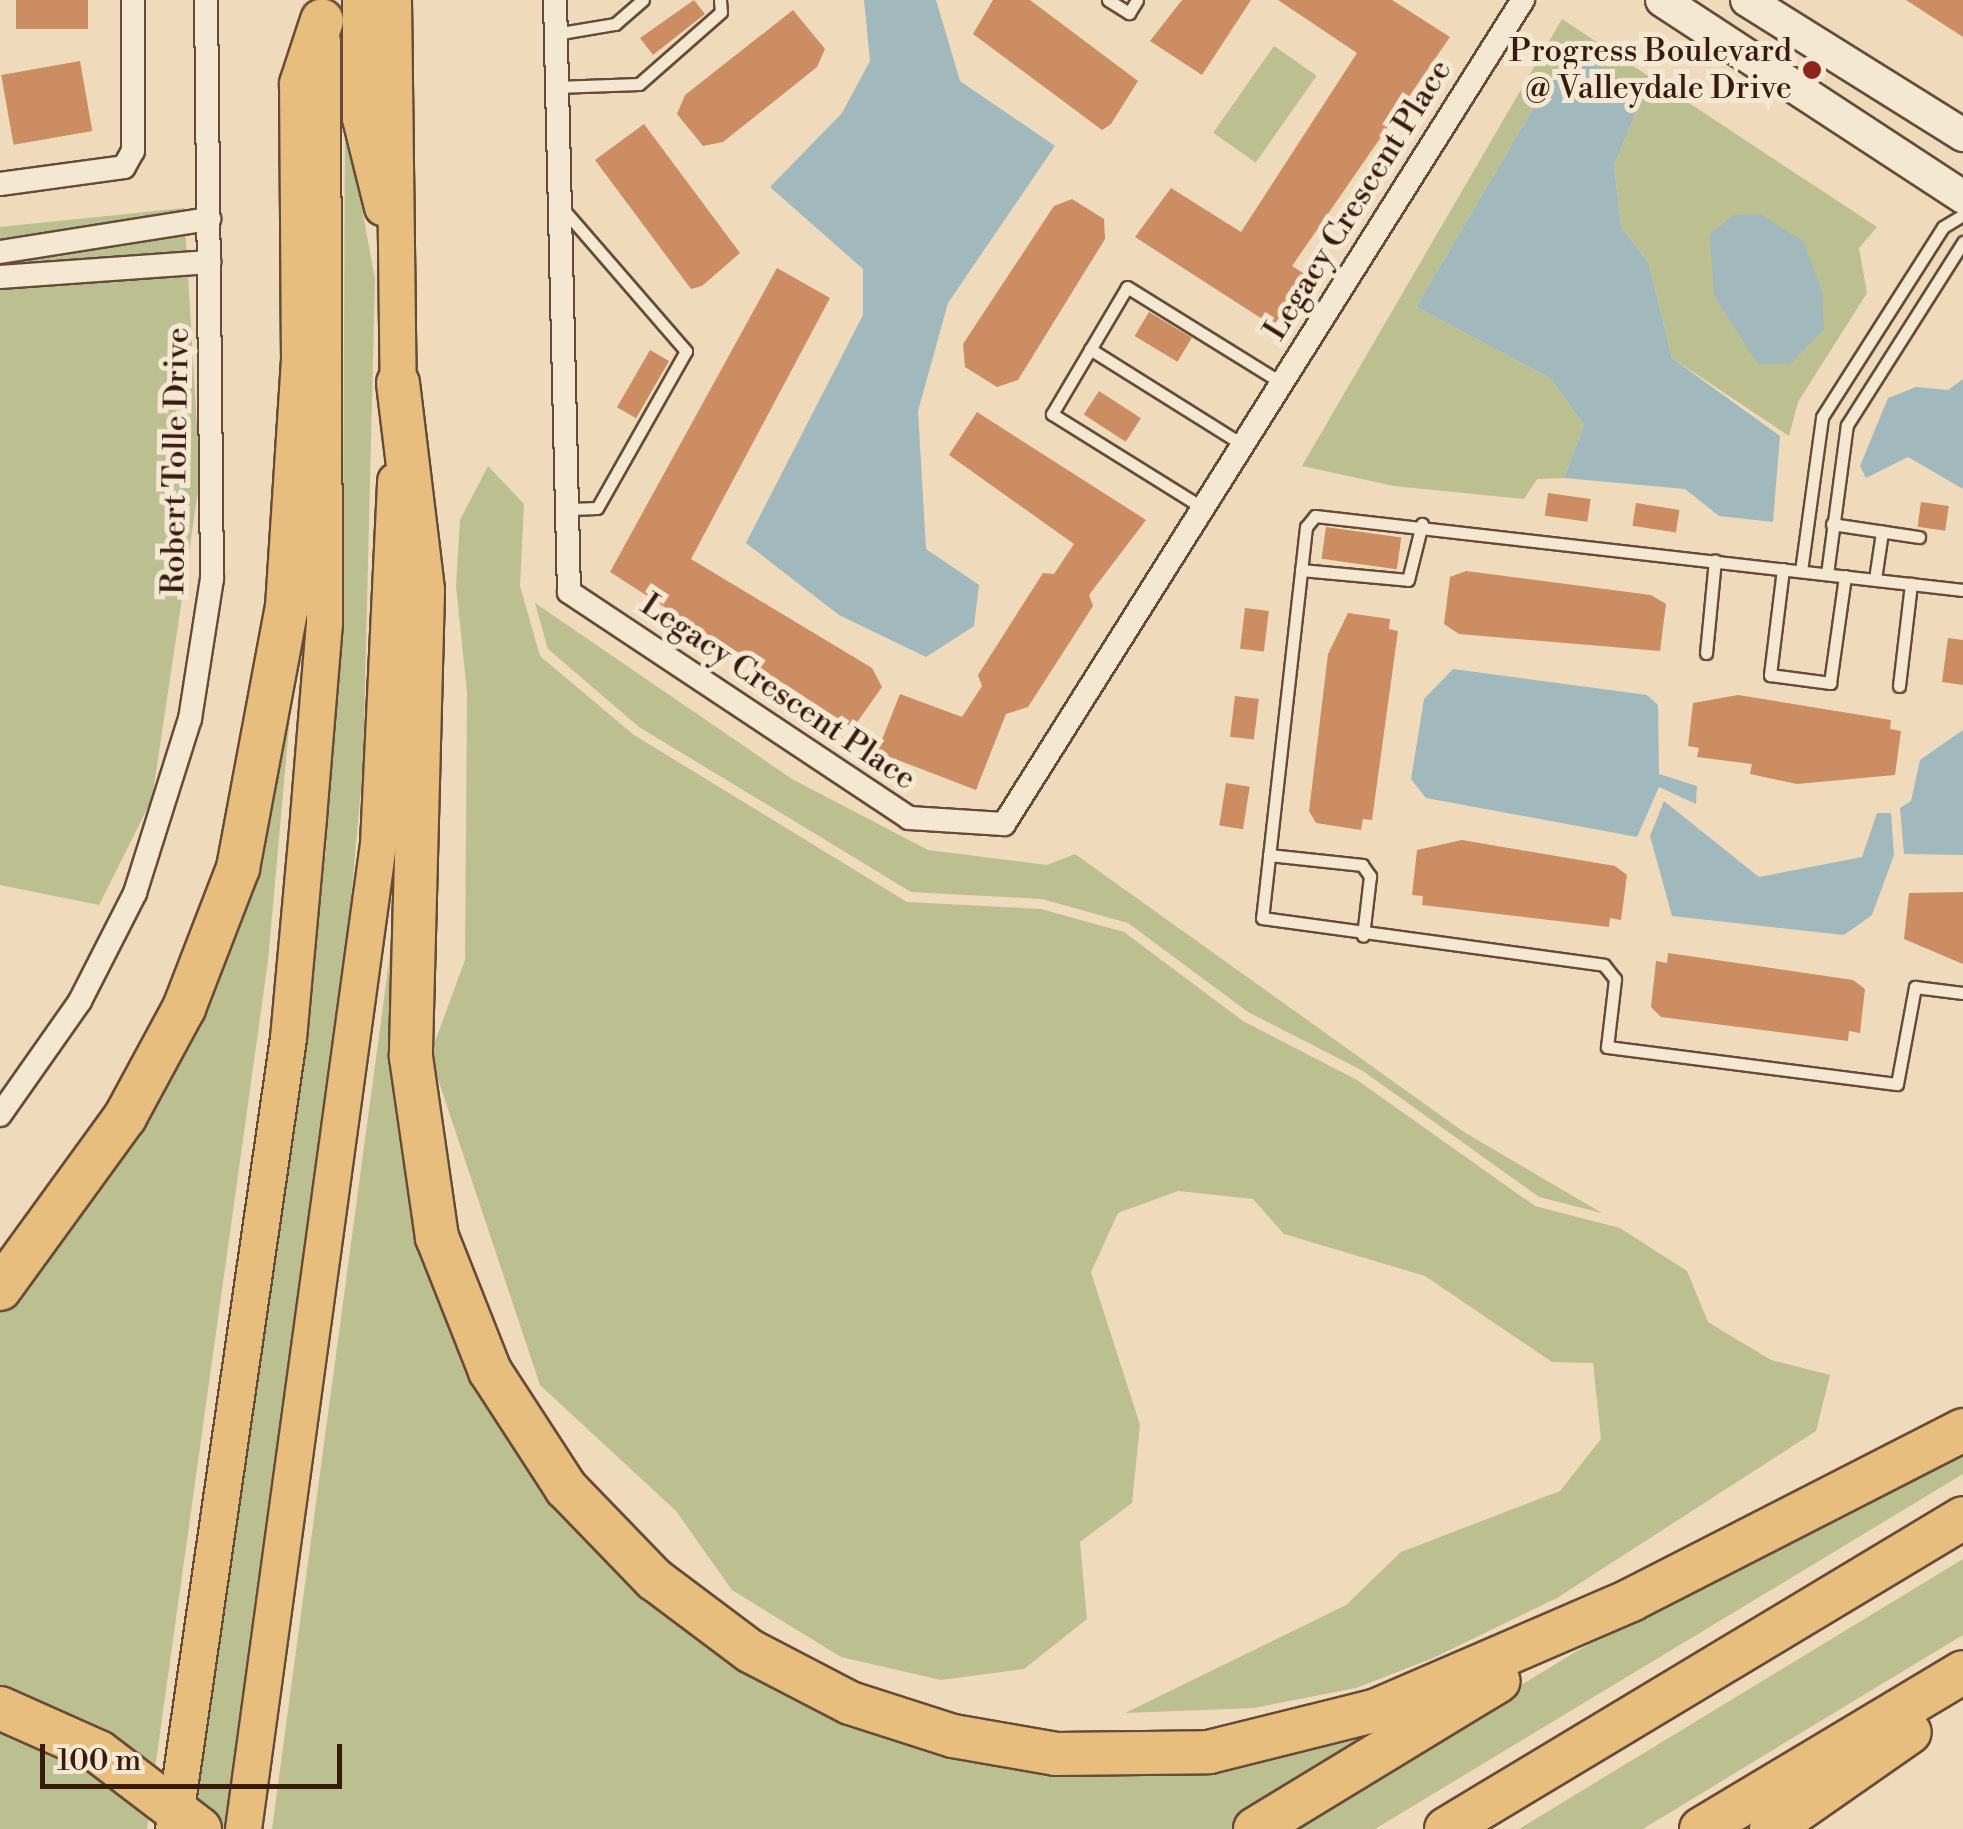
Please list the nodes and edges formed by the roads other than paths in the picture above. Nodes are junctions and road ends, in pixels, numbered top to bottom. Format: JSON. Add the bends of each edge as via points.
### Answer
{"nodes":[{"id":1,"x":133,"y":0,"type":"edge"},
{"id":2,"x":206,"y":0,"type":"edge"},
{"id":3,"x":360,"y":0,"type":"edge"},
{"id":4,"x":393,"y":0,"type":"edge"},
{"id":5,"x":555,"y":0,"type":"edge"},
{"id":6,"x":643,"y":0,"type":"edge"},
{"id":7,"x":720,"y":0,"type":"edge"},
{"id":8,"x":1108,"y":0,"type":"edge"},
{"id":9,"x":1137,"y":0,"type":"edge"},
{"id":10,"x":1662,"y":0,"type":"edge"},
{"id":11,"x":1747,"y":0,"type":"edge"},
{"id":12,"x":1519,"y":2,"type":"edge"},
{"id":13,"x":322,"y":10,"type":"edge"},
{"id":14,"x":555,"y":34,"type":"junction"},
{"id":15,"x":556,"y":87,"type":"junction"},
{"id":16,"x":1963,"y":135,"type":"edge"},
{"id":17,"x":0,"y":184,"type":"edge"},
{"id":18,"x":1963,"y":196,"type":"edge"},
{"id":19,"x":557,"y":202,"type":"junction"},
{"id":20,"x":1963,"y":215,"type":"edge"},
{"id":21,"x":209,"y":218,"type":"junction"},
{"id":22,"x":1963,"y":242,"type":"edge"},
{"id":23,"x":0,"y":252,"type":"edge"},
{"id":24,"x":210,"y":262,"type":"junction"},
{"id":25,"x":397,"y":266,"type":"junction"},
{"id":26,"x":0,"y":277,"type":"edge"},
{"id":27,"x":1090,"y":350,"type":"junction"},
{"id":28,"x":398,"y":383,"type":"junction"},
{"id":29,"x":1282,"y":383,"type":"junction"},
{"id":30,"x":1243,"y":445,"type":"junction"},
{"id":31,"x":1203,"y":508,"type":"junction"},
{"id":32,"x":562,"y":509,"type":"junction"},
{"id":33,"x":1422,"y":524,"type":"junction"},
{"id":34,"x":1832,"y":524,"type":"junction"},
{"id":35,"x":1882,"y":532,"type":"junction"},
{"id":36,"x":1920,"y":537,"type":"dead end"},
{"id":37,"x":1714,"y":560,"type":"junction"},
{"id":38,"x":1783,"y":568,"type":"junction"},
{"id":39,"x":1301,"y":570,"type":"junction"},
{"id":40,"x":1800,"y":570,"type":"junction"},
{"id":41,"x":1828,"y":574,"type":"junction"},
{"id":42,"x":1845,"y":576,"type":"junction"},
{"id":43,"x":1875,"y":579,"type":"junction"},
{"id":44,"x":1912,"y":584,"type":"junction"},
{"id":45,"x":1963,"y":590,"type":"edge"},
{"id":46,"x":1706,"y":653,"type":"dead end"},
{"id":47,"x":1899,"y":686,"type":"dead end"},
{"id":48,"x":1269,"y":855,"type":"junction"},
{"id":49,"x":1363,"y":936,"type":"junction"},
{"id":50,"x":1963,"y":993,"type":"edge"},
{"id":51,"x":0,"y":1114,"type":"edge"},
{"id":52,"x":0,"y":1289,"type":"edge"},
{"id":53,"x":1963,"y":1430,"type":"edge"},
{"id":54,"x":1963,"y":1518,"type":"edge"},
{"id":55,"x":1631,"y":1600,"type":"junction"},
{"id":56,"x":1963,"y":1672,"type":"edge"},
{"id":57,"x":1963,"y":1691,"type":"edge"},
{"id":58,"x":0,"y":1708,"type":"edge"},
{"id":59,"x":183,"y":1821,"type":"edge"},
{"id":60,"x":243,"y":1829,"type":"edge"},
{"id":61,"x":1254,"y":1829,"type":"edge"},
{"id":62,"x":1446,"y":1829,"type":"edge"},
{"id":63,"x":1701,"y":1829,"type":"edge"},
{"id":64,"x":1771,"y":1829,"type":"edge"}],
"edges":[{"from":1,"to":17,"type":"street","via":[[134,151],[124,167]]},
{"from":2,"to":21,"type":"street","name":"Robert Tolle Drive"},
{"from":3,"to":25,"type":"main road","via":[[360,118]]},
{"from":4,"to":25,"type":"main road"},
{"from":5,"to":14,"type":"street","name":"Legacy Crescent Place"},
{"from":6,"to":14,"type":"lane","via":[[614,24]]},
{"from":7,"to":15,"type":"lane","via":[[721,12],[639,84]]},
{"from":8,"to":9,"type":"lane","via":[[1128,13]]},
{"from":10,"to":18,"type":"main road"},
{"from":11,"to":16,"type":"main road"},
{"from":12,"to":29,"type":"street","name":"Legacy Crescent Place"},
{"from":13,"to":52,"type":"highway","via":[[300,84],[303,362],[287,607],[238,868],[184,1008],[124,1117]]},
{"from":13,"to":59,"type":"main road","via":[[324,623],[288,1038]]},
{"from":14,"to":15,"type":"street","name":"Legacy Crescent Place"},
{"from":15,"to":19,"type":"street","name":"Legacy Crescent Place"},
{"from":19,"to":32,"type":"street","name":"Legacy Crescent Place"},
{"from":19,"to":32,"type":"lane","via":[[686,352],[597,508]]},
{"from":20,"to":40,"type":"lane","via":[[1943,227],[1822,417]]},
{"from":21,"to":23,"type":"street"},
{"from":21,"to":24,"type":"street","name":"Robert Tolle Drive"},
{"from":22,"to":34,"type":"lane","via":[[1846,425]]},
{"from":24,"to":26,"type":"street"},
{"from":24,"to":51,"type":"street","name":"Robert Tolle Drive","via":[[212,579],[190,719],[135,893],[80,1001]]},
{"from":25,"to":28,"type":"main road"},
{"from":27,"to":29,"type":"lane","via":[[1127,286]]},
{"from":27,"to":30,"type":"lane"},
{"from":27,"to":31,"type":"lane","via":[[1052,414]]},
{"from":28,"to":55,"type":"highway","via":[[423,592],[410,1057],[420,1162],[436,1237],[490,1371],[566,1488],[632,1558],[750,1651],[850,1703],[953,1736],[1056,1754],[1210,1752],[1321,1727]]},
{"from":28,"to":60,"type":"main road","via":[[378,844]]},
{"from":29,"to":30,"type":"street","name":"Legacy Crescent Place"},
{"from":30,"to":31,"type":"street","name":"Legacy Crescent Place"},
{"from":31,"to":32,"type":"street","name":"Legacy Crescent Place","via":[[1004,824],[909,818],[569,592]]},
{"from":33,"to":37,"type":"lane"},
{"from":33,"to":39,"type":"lane","via":[[1315,516]]},
{"from":33,"to":39,"type":"lane","via":[[1408,580]]},
{"from":34,"to":35,"type":"lane"},
{"from":34,"to":41,"type":"lane"},
{"from":35,"to":36,"type":"lane"},
{"from":35,"to":43,"type":"lane"},
{"from":37,"to":38,"type":"lane"},
{"from":37,"to":46,"type":"lane"},
{"from":38,"to":40,"type":"lane"},
{"from":38,"to":42,"type":"lane","via":[[1770,675],[1830,683]]},
{"from":39,"to":48,"type":"lane"},
{"from":40,"to":41,"type":"lane"},
{"from":41,"to":42,"type":"lane"},
{"from":42,"to":43,"type":"lane"},
{"from":43,"to":44,"type":"lane"},
{"from":44,"to":45,"type":"lane"},
{"from":44,"to":47,"type":"lane"},
{"from":48,"to":49,"type":"lane","via":[[1267,924]]},
{"from":48,"to":49,"type":"lane","via":[[1362,865],[1370,876]]},
{"from":49,"to":50,"type":"lane","via":[[1604,964],[1615,980],[1607,1047],[1897,1084],[1915,987]]},
{"from":53,"to":55,"type":"highway"},
{"from":54,"to":62,"type":"highway"},
{"from":55,"to":61,"type":"highway"},
{"from":56,"to":63,"type":"highway"},
{"from":57,"to":64,"type":"highway"},
{"from":58,"to":59,"type":"highway","via":[[100,1752]]}]}
